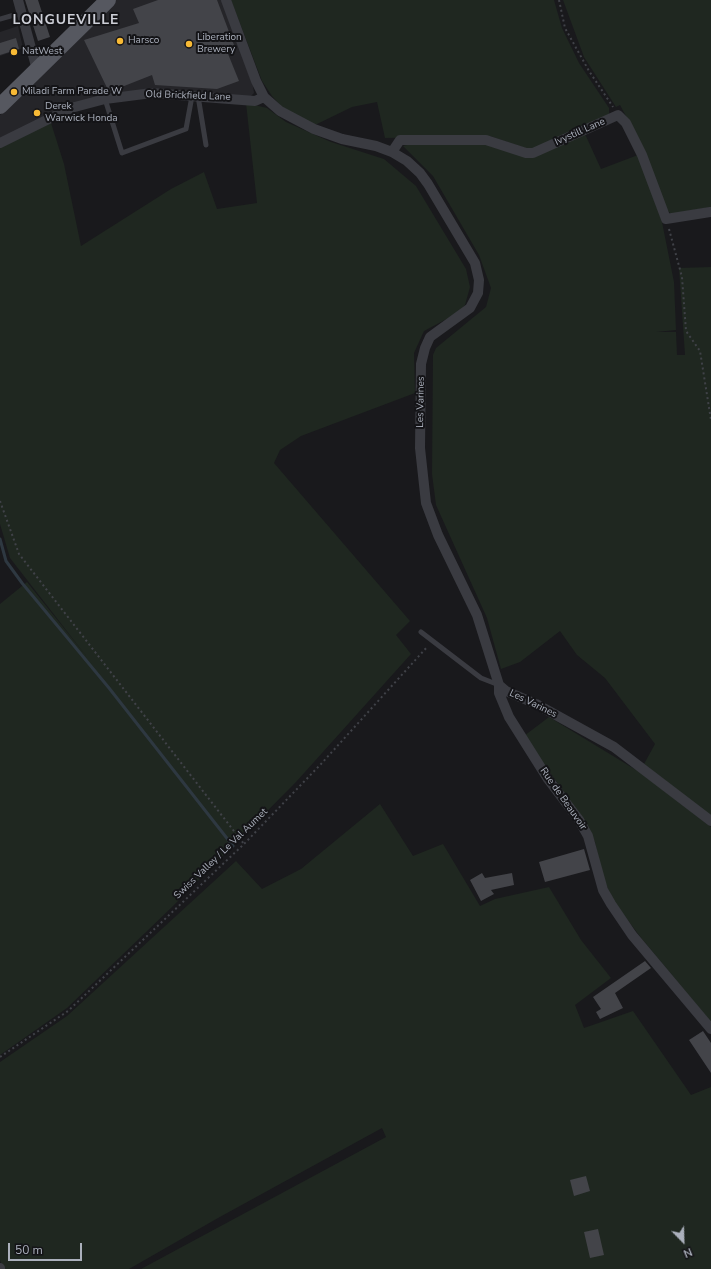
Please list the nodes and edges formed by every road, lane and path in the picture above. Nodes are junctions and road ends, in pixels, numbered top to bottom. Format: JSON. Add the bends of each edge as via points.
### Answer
{"nodes":[{"id":1,"x":18,"y":0,"type":"edge"},
{"id":2,"x":108,"y":0,"type":"edge"},
{"id":3,"x":226,"y":0,"type":"edge"},
{"id":4,"x":559,"y":0,"type":"edge"},
{"id":5,"x":21,"y":12,"type":"junction"},
{"id":6,"x":0,"y":20,"type":"edge"},
{"id":7,"x":37,"y":70,"type":"junction"},
{"id":8,"x":195,"y":96,"type":"junction"},
{"id":9,"x":264,"y":97,"type":"junction"},
{"id":10,"x":105,"y":99,"type":"junction"},
{"id":11,"x":0,"y":106,"type":"edge"},
{"id":12,"x":618,"y":115,"type":"junction"},
{"id":13,"x":0,"y":143,"type":"edge"},
{"id":14,"x":206,"y":145,"type":"dead end"},
{"id":15,"x":392,"y":152,"type":"junction"},
{"id":16,"x":710,"y":212,"type":"edge"},
{"id":17,"x":666,"y":219,"type":"junction"},
{"id":18,"x":711,"y":420,"type":"edge"},
{"id":19,"x":0,"y":501,"type":"edge"},
{"id":20,"x":422,"y":632,"type":"dead end"},
{"id":21,"x":432,"y":640,"type":"junction"},
{"id":22,"x":499,"y":685,"type":"junction"},
{"id":23,"x":711,"y":821,"type":"edge"},
{"id":24,"x":244,"y":844,"type":"junction"},
{"id":25,"x":711,"y":1029,"type":"edge"},
{"id":26,"x":0,"y":1057,"type":"edge"}],
"edges":[{"from":1,"to":5,"type":"street"},
{"from":2,"to":7,"type":"main road"},
{"from":3,"to":9,"type":"street","name":"Les Varines"},
{"from":4,"to":12,"type":"path","via":[[565,28],[589,72]]},
{"from":5,"to":6,"type":"lane"},
{"from":5,"to":7,"type":"street"},
{"from":7,"to":11,"type":"main road"},
{"from":8,"to":9,"type":"street","name":"Old Brickfield Lane","via":[[255,101]]},
{"from":8,"to":10,"type":"street","name":"Old Brickfield Lane","via":[[152,93]]},
{"from":8,"to":10,"type":"lane","via":[[186,129],[122,153]]},
{"from":8,"to":14,"type":"lane"},
{"from":9,"to":15,"type":"street","name":"Les Varines","via":[[280,111],[314,130]]},
{"from":10,"to":13,"type":"street","name":"Old Brickfield Lane","via":[[71,108]]},
{"from":12,"to":15,"type":"street","name":"Ivystill Lane","via":[[533,153],[486,140],[400,140]]},
{"from":12,"to":17,"type":"street","via":[[626,123],[642,155]]},
{"from":15,"to":22,"type":"street","name":"Les Varines","via":[[420,173],[428,184],[475,263],[479,280],[478,292],[470,308],[430,337],[425,348],[421,364],[420,448],[426,503],[438,535],[477,615]]},
{"from":16,"to":17,"type":"street"},
{"from":17,"to":18,"type":"path","via":[[682,277],[686,331],[700,351]]},
{"from":19,"to":24,"type":"path","via":[[19,554]]},
{"from":20,"to":21,"type":"lane"},
{"from":21,"to":22,"type":"lane","via":[[481,678]]},
{"from":21,"to":24,"type":"path","name":"Swiss Valley / Le Val Aumet","via":[[321,764]]},
{"from":22,"to":23,"type":"street","name":"Les Varines","via":[[614,748]]},
{"from":22,"to":25,"type":"street","name":"Rue de Beauvoir","via":[[499,693],[513,722],[548,779],[588,836],[603,890],[611,904],[632,934]]},
{"from":24,"to":26,"type":"path","name":"Swiss Valley / Le Val Aumet","via":[[68,1011]]}]}
